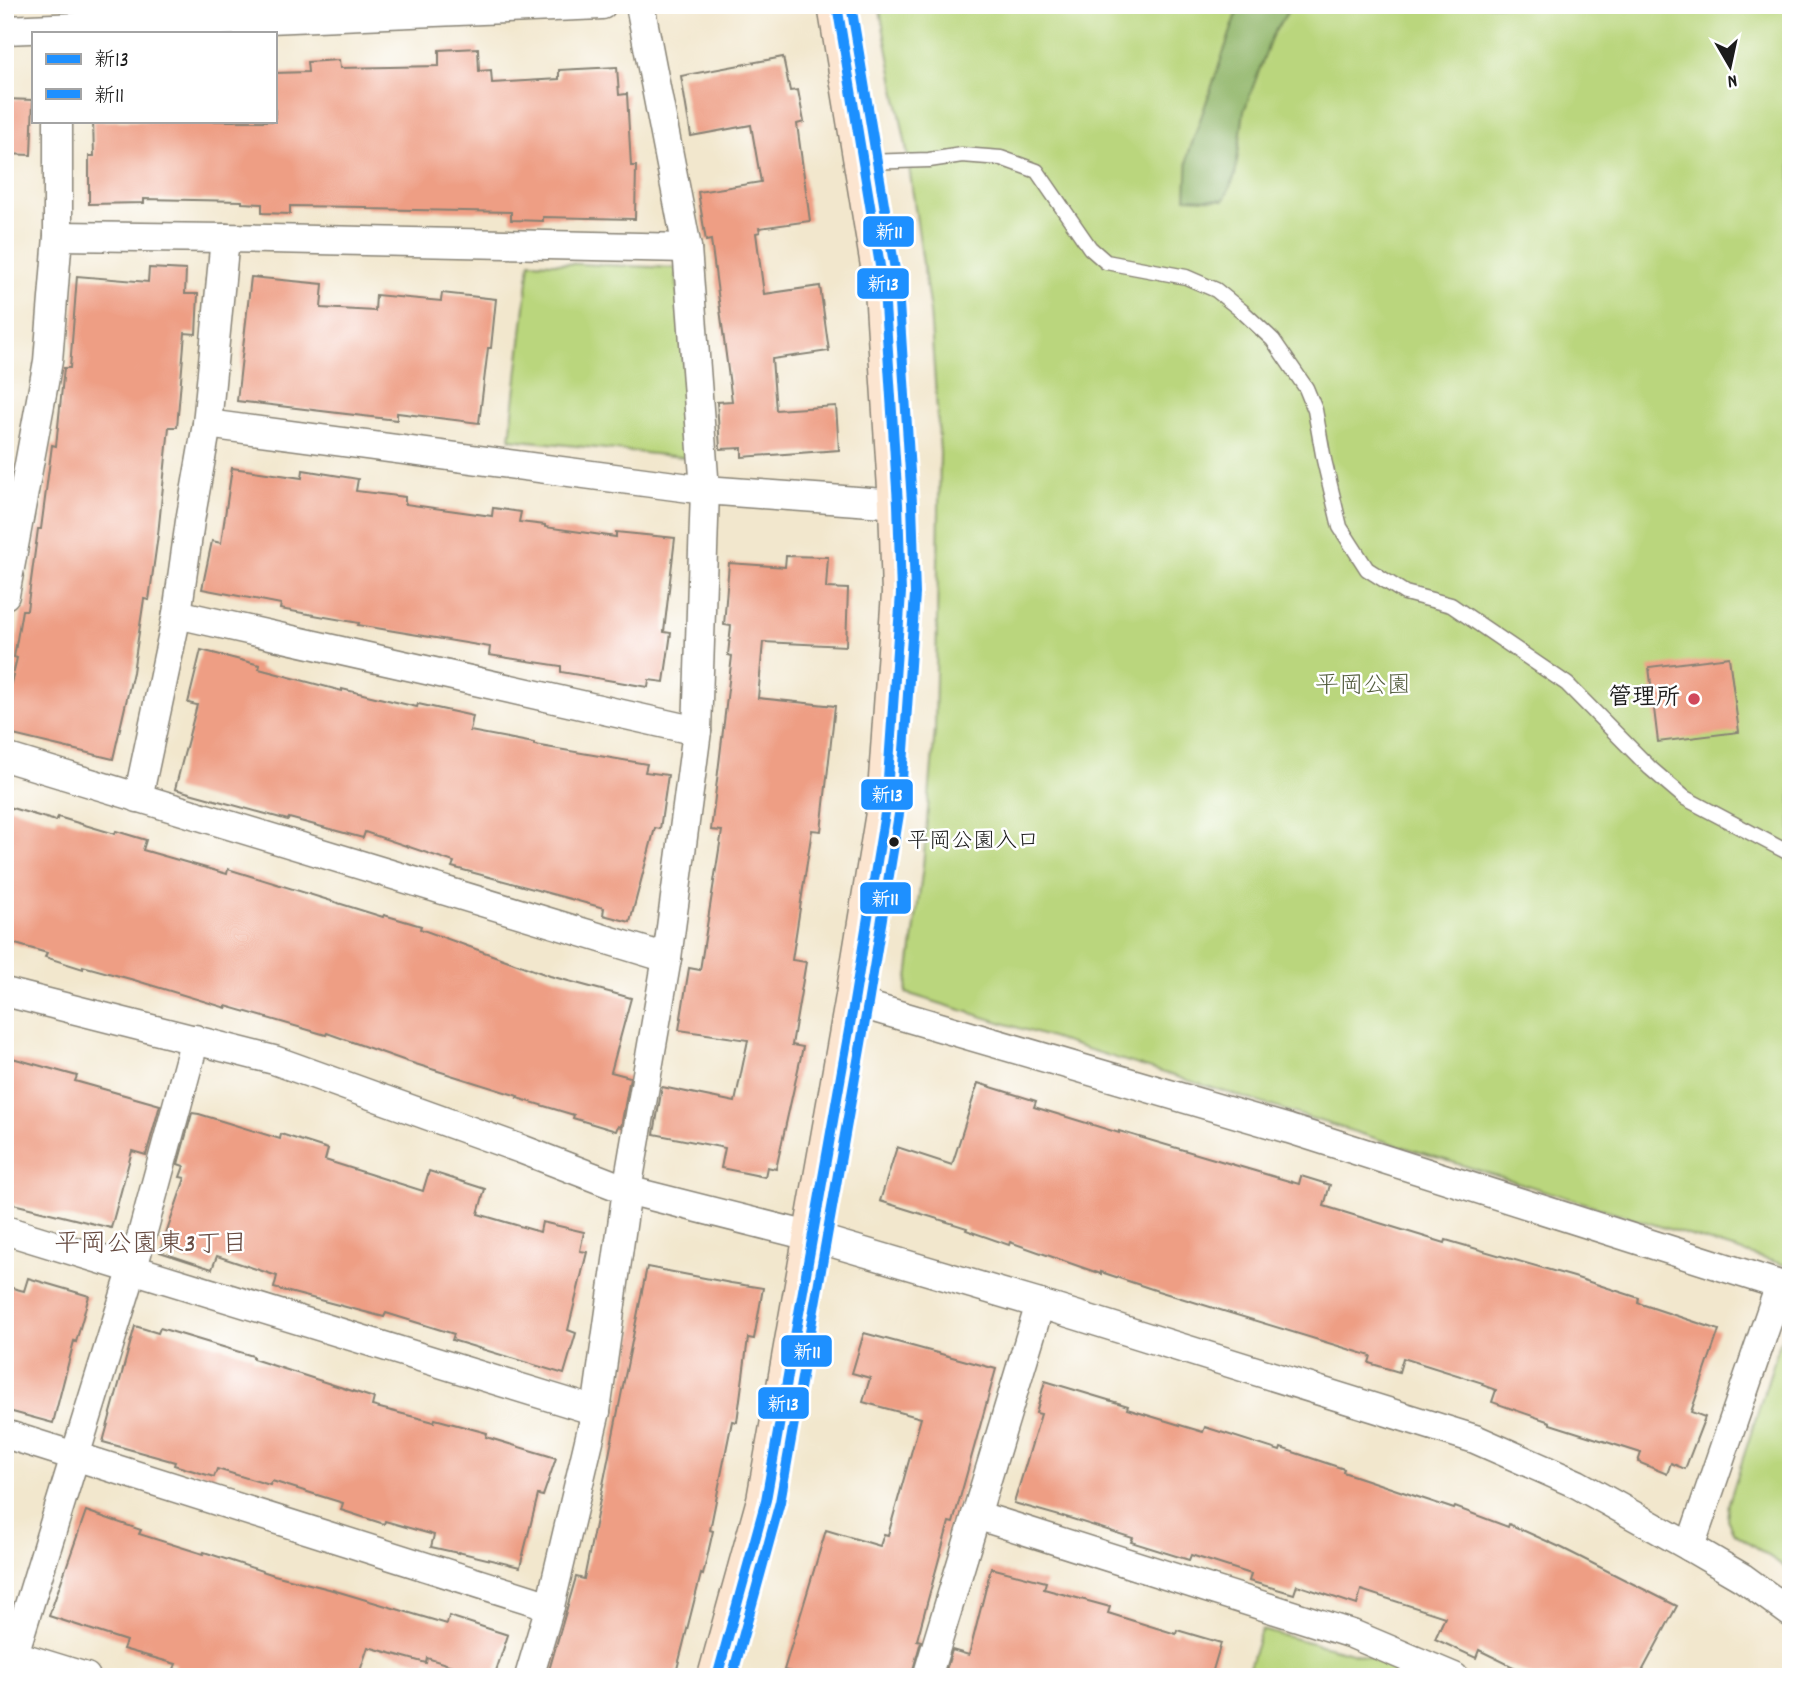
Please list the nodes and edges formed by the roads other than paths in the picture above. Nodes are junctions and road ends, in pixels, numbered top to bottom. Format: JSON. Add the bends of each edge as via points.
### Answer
{"nodes":[{"id":1,"x":602,"y":5,"type":"edge"},
{"id":2,"x":640,"y":5,"type":"edge"},
{"id":3,"x":837,"y":5,"type":"edge"},
{"id":4,"x":58,"y":22,"type":"edge"},
{"id":5,"x":5,"y":30,"type":"edge"},
{"id":6,"x":58,"y":122,"type":"edge"},
{"id":7,"x":862,"y":162,"type":"junction"},
{"id":8,"x":58,"y":236,"type":"junction"},
{"id":9,"x":225,"y":238,"type":"junction"},
{"id":10,"x":687,"y":248,"type":"junction"},
{"id":11,"x":207,"y":424,"type":"junction"},
{"id":12,"x":705,"y":490,"type":"junction"},
{"id":13,"x":898,"y":504,"type":"junction"},
{"id":14,"x":5,"y":595,"type":"edge"},
{"id":15,"x":177,"y":614,"type":"junction"},
{"id":16,"x":697,"y":731,"type":"junction"},
{"id":17,"x":5,"y":757,"type":"edge"},
{"id":18,"x":138,"y":798,"type":"junction"},
{"id":19,"x":1791,"y":854,"type":"edge"},
{"id":20,"x":667,"y":958,"type":"junction"},
{"id":21,"x":5,"y":992,"type":"edge"},
{"id":22,"x":854,"y":1002,"type":"junction"},
{"id":23,"x":195,"y":1039,"type":"junction"},
{"id":24,"x":627,"y":1191,"type":"junction"},
{"id":25,"x":5,"y":1230,"type":"edge"},
{"id":26,"x":813,"y":1237,"type":"junction"},
{"id":27,"x":133,"y":1268,"type":"junction"},
{"id":28,"x":1040,"y":1304,"type":"junction"},
{"id":29,"x":596,"y":1411,"type":"junction"},
{"id":30,"x":5,"y":1434,"type":"edge"},
{"id":31,"x":76,"y":1456,"type":"junction"},
{"id":32,"x":976,"y":1515,"type":"junction"},
{"id":33,"x":1690,"y":1547,"type":"junction"},
{"id":34,"x":550,"y":1606,"type":"junction"},
{"id":35,"x":1789,"y":1607,"type":"edge"},
{"id":36,"x":10,"y":1653,"type":"edge"},
{"id":37,"x":86,"y":1677,"type":"edge"},
{"id":38,"x":529,"y":1677,"type":"edge"},
{"id":39,"x":717,"y":1677,"type":"edge"},
{"id":40,"x":927,"y":1677,"type":"edge"},
{"id":41,"x":1454,"y":1677,"type":"edge"}],
"edges":[{"from":1,"to":4,"type":"street"},
{"from":2,"to":10,"type":"street"},
{"from":3,"to":7,"type":"street"},
{"from":4,"to":5,"type":"street"},
{"from":6,"to":8,"type":"street"},
{"from":7,"to":13,"type":"street","via":[[884,290]]},
{"from":7,"to":19,"type":"lane","via":[[962,155],[1002,158],[1037,171],[1090,248],[1106,262],[1186,277],[1216,290],[1273,340],[1306,388],[1315,410],[1340,527],[1367,569],[1405,593],[1451,604],[1567,684],[1685,798]]},
{"from":8,"to":9,"type":"street"},
{"from":8,"to":14,"type":"street","via":[[48,361]]},
{"from":9,"to":10,"type":"street"},
{"from":9,"to":11,"type":"street"},
{"from":10,"to":12,"type":"street"},
{"from":11,"to":12,"type":"street"},
{"from":11,"to":15,"type":"street"},
{"from":12,"to":13,"type":"street"},
{"from":12,"to":16,"type":"street"},
{"from":13,"to":22,"type":"street","via":[[901,593],[886,807]]},
{"from":15,"to":16,"type":"street"},
{"from":15,"to":18,"type":"street"},
{"from":16,"to":20,"type":"street"},
{"from":17,"to":18,"type":"street"},
{"from":18,"to":20,"type":"street"},
{"from":20,"to":24,"type":"street"},
{"from":21,"to":23,"type":"street"},
{"from":22,"to":26,"type":"street"},
{"from":22,"to":33,"type":"street","via":[[1289,1129],[1780,1285]]},
{"from":23,"to":24,"type":"street","via":[[274,1060]]},
{"from":23,"to":27,"type":"street"},
{"from":24,"to":26,"type":"street"},
{"from":24,"to":29,"type":"street"},
{"from":25,"to":27,"type":"street"},
{"from":26,"to":28,"type":"street"},
{"from":26,"to":39,"type":"street","via":[[766,1500]]},
{"from":27,"to":29,"type":"street"},
{"from":27,"to":31,"type":"street"},
{"from":28,"to":32,"type":"street"},
{"from":28,"to":33,"type":"street","via":[[1475,1439],[1577,1483]]},
{"from":29,"to":34,"type":"street"},
{"from":30,"to":31,"type":"street"},
{"from":31,"to":34,"type":"street"},
{"from":31,"to":36,"type":"street"},
{"from":32,"to":40,"type":"street"},
{"from":32,"to":41,"type":"street","via":[[1352,1634]]},
{"from":33,"to":35,"type":"street"},
{"from":34,"to":38,"type":"street"},
{"from":36,"to":37,"type":"street"}]}
